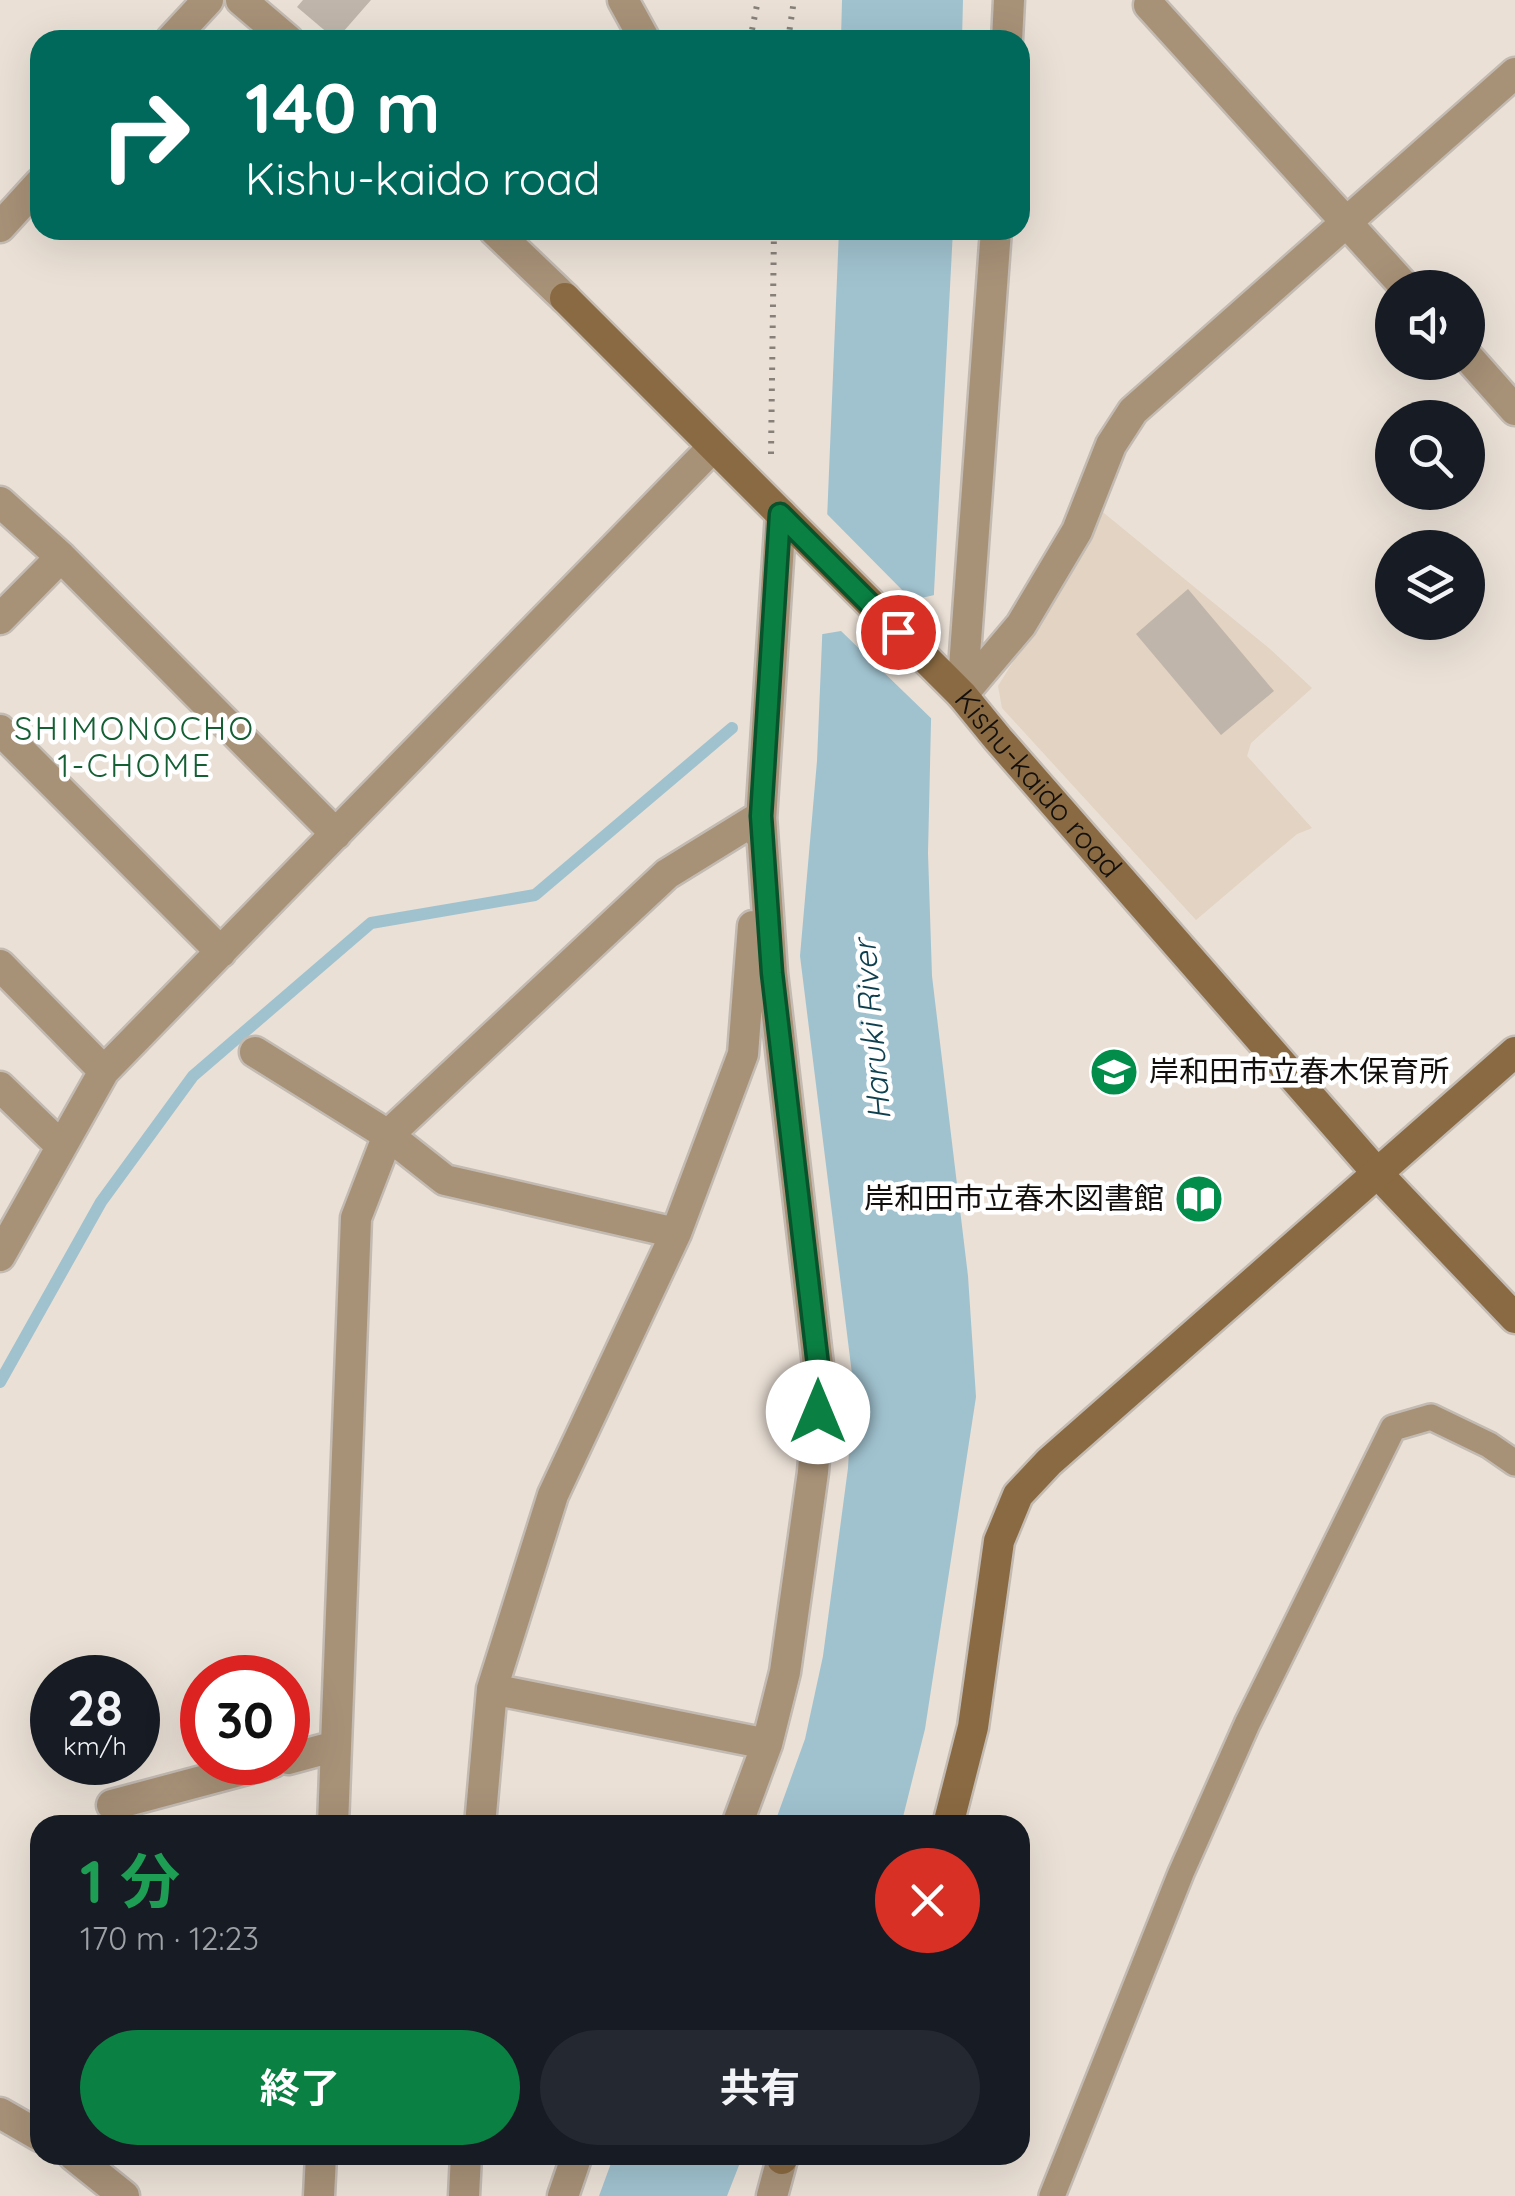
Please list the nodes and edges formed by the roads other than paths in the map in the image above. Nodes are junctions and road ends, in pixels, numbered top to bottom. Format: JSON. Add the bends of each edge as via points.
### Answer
{"nodes":[{"id":1,"x":208,"y":0,"type":"edge"},
{"id":2,"x":241,"y":0,"type":"edge"},
{"id":3,"x":624,"y":0,"type":"edge"},
{"id":4,"x":1009,"y":0,"type":"edge"},
{"id":5,"x":1148,"y":5,"type":"dead end"},
{"id":6,"x":180,"y":30,"type":"edge"},
{"id":7,"x":276,"y":30,"type":"edge"},
{"id":8,"x":640,"y":30,"type":"edge"},
{"id":9,"x":1008,"y":30,"type":"edge"},
{"id":10,"x":1515,"y":73,"type":"edge"},
{"id":11,"x":30,"y":194,"type":"edge"},
{"id":12,"x":1348,"y":222,"type":"junction"},
{"id":13,"x":0,"y":227,"type":"edge"},
{"id":14,"x":504,"y":240,"type":"edge"},
{"id":15,"x":995,"y":240,"type":"edge"},
{"id":16,"x":1390,"y":270,"type":"edge"},
{"id":17,"x":1485,"y":376,"type":"edge"},
{"id":18,"x":1515,"y":410,"type":"edge"},
{"id":19,"x":714,"y":447,"type":"junction"},
{"id":20,"x":0,"y":502,"type":"edge"},
{"id":21,"x":782,"y":516,"type":"junction"},
{"id":22,"x":61,"y":557,"type":"junction"},
{"id":23,"x":0,"y":619,"type":"edge"},
{"id":24,"x":955,"y":688,"type":"junction"},
{"id":25,"x":0,"y":730,"type":"edge"},
{"id":26,"x":761,"y":816,"type":"junction"},
{"id":27,"x":336,"y":834,"type":"junction"},
{"id":28,"x":221,"y":952,"type":"junction"},
{"id":29,"x":0,"y":965,"type":"edge"},
{"id":30,"x":255,"y":1052,"type":"dead end"},
{"id":31,"x":1515,"y":1052,"type":"edge"},
{"id":32,"x":104,"y":1071,"type":"junction"},
{"id":33,"x":0,"y":1087,"type":"edge"},
{"id":34,"x":388,"y":1135,"type":"junction"},
{"id":35,"x":61,"y":1146,"type":"junction"},
{"id":36,"x":1378,"y":1174,"type":"junction"},
{"id":37,"x":676,"y":1233,"type":"junction"},
{"id":38,"x":0,"y":1256,"type":"edge"},
{"id":39,"x":1515,"y":1318,"type":"edge"},
{"id":40,"x":1515,"y":1463,"type":"edge"},
{"id":41,"x":492,"y":1690,"type":"junction"},
{"id":42,"x":767,"y":1744,"type":"junction"},
{"id":43,"x":336,"y":1746,"type":"junction"},
{"id":44,"x":310,"y":1752,"type":"edge"},
{"id":45,"x":187,"y":1785,"type":"edge"},
{"id":46,"x":112,"y":1805,"type":"dead end"},
{"id":47,"x":333,"y":1815,"type":"edge"},
{"id":48,"x":481,"y":1815,"type":"edge"},
{"id":49,"x":741,"y":1815,"type":"edge"},
{"id":50,"x":951,"y":1815,"type":"edge"},
{"id":51,"x":0,"y":2113,"type":"edge"},
{"id":52,"x":30,"y":2130,"type":"edge"},
{"id":53,"x":85,"y":2165,"type":"edge"},
{"id":54,"x":321,"y":2165,"type":"edge"},
{"id":55,"x":466,"y":2165,"type":"edge"},
{"id":56,"x":574,"y":2165,"type":"edge"},
{"id":57,"x":781,"y":2165,"type":"edge"},
{"id":58,"x":124,"y":2196,"type":"edge"},
{"id":59,"x":319,"y":2196,"type":"edge"},
{"id":60,"x":464,"y":2196,"type":"edge"},
{"id":61,"x":563,"y":2196,"type":"edge"},
{"id":62,"x":772,"y":2196,"type":"edge"},
{"id":63,"x":1052,"y":2196,"type":"edge"}],
"edges":[{"from":1,"to":6,"type":"street"},
{"from":2,"to":7,"type":"street"},
{"from":3,"to":8,"type":"street"},
{"from":4,"to":9,"type":"street"},
{"from":5,"to":12,"type":"street"},
{"from":10,"to":12,"type":"street"},
{"from":11,"to":13,"type":"street"},
{"from":12,"to":16,"type":"street"},
{"from":12,"to":24,"type":"street","via":[[1134,411],[1111,445],[1078,531],[1021,625]]},
{"from":14,"to":19,"type":"street","name":"Kishu-kaido road"},
{"from":15,"to":24,"type":"street"},
{"from":17,"to":18,"type":"street"},
{"from":19,"to":21,"type":"street","name":"Kishu-kaido road"},
{"from":19,"to":27,"type":"street"},
{"from":20,"to":22,"type":"street"},
{"from":21,"to":24,"type":"street","name":"Kishu-kaido road"},
{"from":21,"to":26,"type":"street"},
{"from":22,"to":23,"type":"street"},
{"from":22,"to":27,"type":"street"},
{"from":24,"to":36,"type":"street","name":"Kishu-kaido road"},
{"from":25,"to":28,"type":"street"},
{"from":26,"to":34,"type":"street","via":[[667,874]]},
{"from":26,"to":37,"type":"street","via":[[743,1054]]},
{"from":26,"to":42,"type":"street","via":[[772,973],[820,1382],[787,1654]]},
{"from":27,"to":28,"type":"street"},
{"from":28,"to":32,"type":"street"},
{"from":29,"to":32,"type":"street"},
{"from":30,"to":34,"type":"street"},
{"from":31,"to":36,"type":"street"},
{"from":32,"to":35,"type":"street"},
{"from":33,"to":35,"type":"street"},
{"from":34,"to":37,"type":"street","via":[[445,1180]]},
{"from":34,"to":43,"type":"street","via":[[356,1218]]},
{"from":35,"to":38,"type":"street"},
{"from":36,"to":39,"type":"street","name":"Kishu-kaido road"},
{"from":36,"to":50,"type":"street","via":[[1018,1495],[999,1541],[973,1727]]},
{"from":37,"to":41,"type":"street","via":[[554,1495]]},
{"from":40,"to":63,"type":"lane","via":[[1431,1417],[1393,1428],[1247,1724]]},
{"from":41,"to":42,"type":"street"},
{"from":41,"to":48,"type":"street"},
{"from":42,"to":49,"type":"street"},
{"from":43,"to":44,"type":"street"},
{"from":43,"to":47,"type":"street"},
{"from":45,"to":46,"type":"street"},
{"from":51,"to":52,"type":"street"},
{"from":53,"to":58,"type":"street"},
{"from":54,"to":59,"type":"street"},
{"from":55,"to":60,"type":"street"},
{"from":56,"to":61,"type":"street"},
{"from":57,"to":62,"type":"street"}]}
